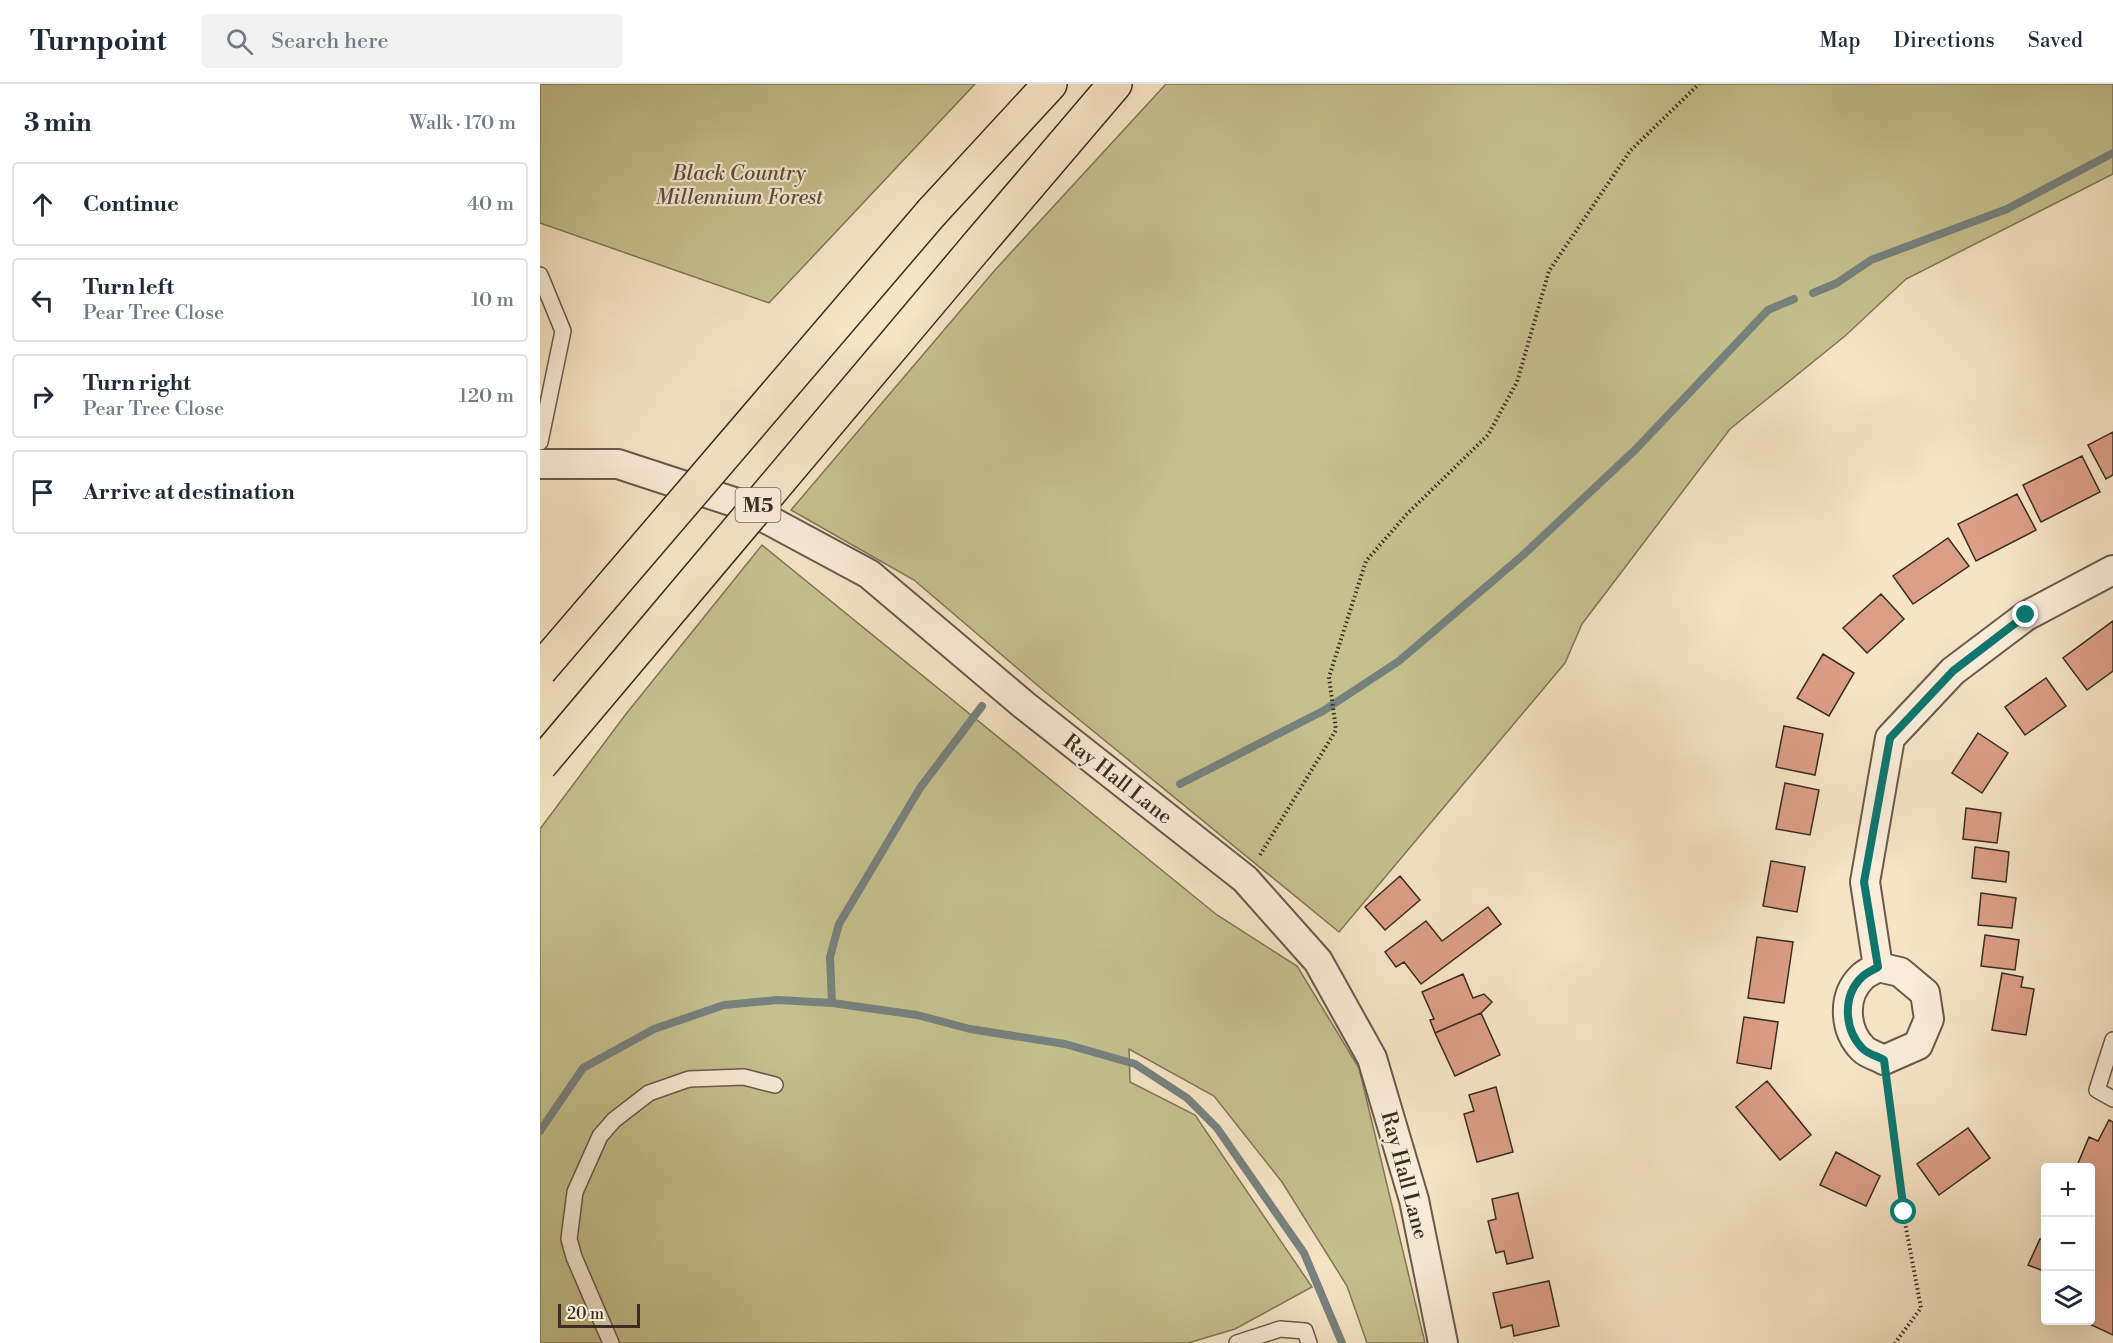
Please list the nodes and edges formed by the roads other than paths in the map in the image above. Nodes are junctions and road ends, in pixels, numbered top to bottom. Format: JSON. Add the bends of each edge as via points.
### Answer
{"nodes":[{"id":1,"x":1050,"y":84,"type":"edge"},
{"id":2,"x":1115,"y":84,"type":"edge"},
{"id":3,"x":540,"y":275,"type":"edge"},
{"id":4,"x":540,"y":442,"type":"edge"},
{"id":5,"x":540,"y":464,"type":"edge"},
{"id":6,"x":2113,"y":570,"type":"edge"},
{"id":7,"x":540,"y":670,"type":"edge"},
{"id":8,"x":540,"y":765,"type":"edge"},
{"id":9,"x":1878,"y":967,"type":"junction"},
{"id":10,"x":2113,"y":1040,"type":"edge"},
{"id":11,"x":775,"y":1085,"type":"dead end"},
{"id":12,"x":2113,"y":1099,"type":"edge"},
{"id":13,"x":611,"y":1343,"type":"edge"},
{"id":14,"x":1237,"y":1343,"type":"edge"},
{"id":15,"x":1310,"y":1343,"type":"edge"},
{"id":16,"x":1443,"y":1343,"type":"edge"}],
"edges":[{"from":1,"to":7,"type":"highway","number":"M5","bridge":true,"via":[[932,212]]},
{"from":2,"to":8,"type":"highway","number":"M5","bridge":true},
{"from":3,"to":4,"type":"lane","via":[[563,331]]},
{"from":5,"to":16,"type":"street","name":"Ray Hall Lane","via":[[618,464],[737,503],[869,574],[1024,705],[1245,879],[1318,961],[1372,1059],[1414,1200]]},
{"from":6,"to":9,"type":"street","via":[[2026,615],[1953,671],[1890,738],[1864,882]]},
{"from":9,"to":9,"type":"street","via":[[1862,977],[1850,996],[1847,1015],[1852,1035],[1864,1050],[1884,1060],[1918,1045],[1929,1019],[1925,993],[1900,972]]},
{"from":10,"to":12,"type":"lane","via":[[2097,1090]]},
{"from":11,"to":13,"type":"lane","via":[[744,1077],[689,1079],[649,1093],[600,1136],[575,1192],[569,1239]]},
{"from":14,"to":15,"type":"lane","via":[[1280,1329],[1305,1331]]}]}
